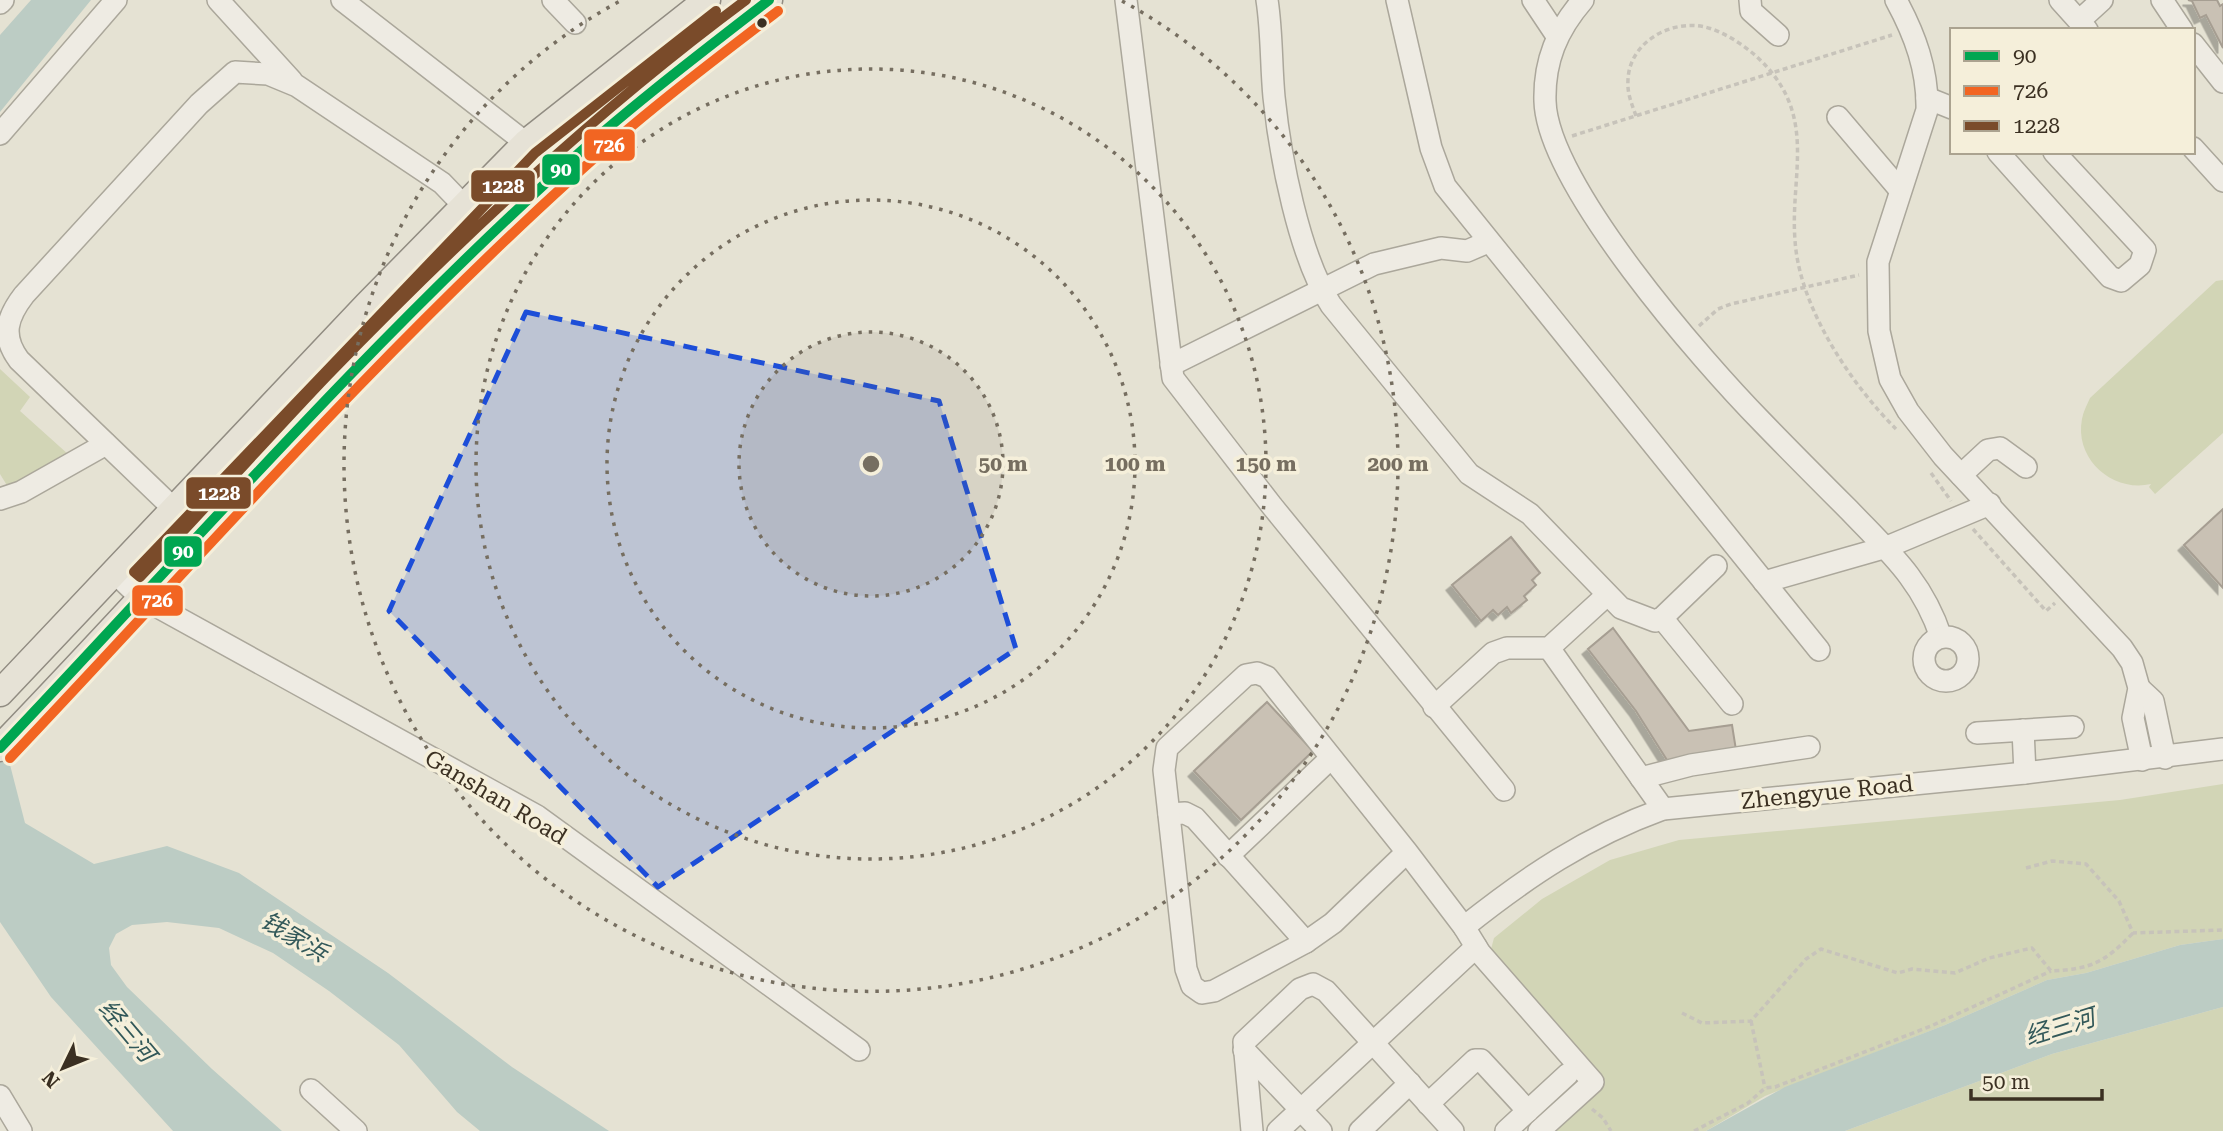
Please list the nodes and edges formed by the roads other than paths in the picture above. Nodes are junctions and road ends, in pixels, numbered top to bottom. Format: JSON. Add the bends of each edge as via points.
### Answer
{"nodes":[{"id":1,"x":116,"y":0,"type":"edge"},
{"id":2,"x":218,"y":0,"type":"edge"},
{"id":3,"x":342,"y":0,"type":"edge"},
{"id":4,"x":553,"y":0,"type":"edge"},
{"id":5,"x":707,"y":0,"type":"edge"},
{"id":6,"x":769,"y":0,"type":"edge"},
{"id":7,"x":1126,"y":0,"type":"edge"},
{"id":8,"x":1267,"y":0,"type":"edge"},
{"id":9,"x":1397,"y":0,"type":"edge"},
{"id":10,"x":1532,"y":0,"type":"edge"},
{"id":11,"x":1583,"y":0,"type":"edge"},
{"id":12,"x":1751,"y":0,"type":"edge"},
{"id":13,"x":1896,"y":0,"type":"edge"},
{"id":14,"x":2060,"y":0,"type":"edge"},
{"id":15,"x":2102,"y":0,"type":"edge"},
{"id":16,"x":2162,"y":0,"type":"edge"},
{"id":17,"x":575,"y":23,"type":"dead end"},
{"id":18,"x":2083,"y":25,"type":"edge"},
{"id":19,"x":2181,"y":28,"type":"edge"},
{"id":20,"x":1777,"y":35,"type":"dead end"},
{"id":21,"x":1557,"y":36,"type":"junction"},
{"id":22,"x":2195,"y":47,"type":"edge"},
{"id":23,"x":2223,"y":82,"type":"edge"},
{"id":24,"x":297,"y":86,"type":"junction"},
{"id":25,"x":1927,"y":98,"type":"junction"},
{"id":26,"x":1950,"y":107,"type":"edge"},
{"id":27,"x":1838,"y":117,"type":"dead end"},
{"id":28,"x":0,"y":134,"type":"edge"},
{"id":29,"x":526,"y":143,"type":"junction"},
{"id":30,"x":2195,"y":150,"type":"edge"},
{"id":31,"x":2000,"y":154,"type":"edge"},
{"id":32,"x":2056,"y":154,"type":"edge"},
{"id":33,"x":556,"y":174,"type":"junction"},
{"id":34,"x":2223,"y":181,"type":"edge"},
{"id":35,"x":1900,"y":190,"type":"junction"},
{"id":36,"x":465,"y":204,"type":"junction"},
{"id":37,"x":491,"y":234,"type":"junction"},
{"id":38,"x":1488,"y":242,"type":"junction"},
{"id":39,"x":1320,"y":288,"type":"junction"},
{"id":40,"x":1171,"y":365,"type":"junction"},
{"id":41,"x":106,"y":444,"type":"junction"},
{"id":42,"x":2026,"y":467,"type":"dead end"},
{"id":43,"x":1961,"y":475,"type":"junction"},
{"id":44,"x":0,"y":499,"type":"edge"},
{"id":45,"x":1990,"y":504,"type":"junction"},
{"id":46,"x":174,"y":509,"type":"junction"},
{"id":47,"x":202,"y":531,"type":"junction"},
{"id":48,"x":1886,"y":547,"type":"junction"},
{"id":49,"x":1716,"y":566,"type":"dead end"},
{"id":50,"x":114,"y":572,"type":"junction"},
{"id":51,"x":1764,"y":582,"type":"junction"},
{"id":52,"x":1607,"y":595,"type":"junction"},
{"id":53,"x":140,"y":597,"type":"junction"},
{"id":54,"x":1662,"y":618,"type":"junction"},
{"id":55,"x":1941,"y":637,"type":"dead end"},
{"id":56,"x":1549,"y":648,"type":"junction"},
{"id":57,"x":1819,"y":650,"type":"dead end"},
{"id":58,"x":2139,"y":688,"type":"junction"},
{"id":59,"x":0,"y":693,"type":"edge"},
{"id":60,"x":1732,"y":704,"type":"dead end"},
{"id":61,"x":1434,"y":707,"type":"junction"},
{"id":62,"x":2073,"y":727,"type":"dead end"},
{"id":63,"x":2023,"y":730,"type":"junction"},
{"id":64,"x":1977,"y":733,"type":"dead end"},
{"id":65,"x":6,"y":743,"type":"edge"},
{"id":66,"x":1809,"y":747,"type":"dead end"},
{"id":67,"x":2223,"y":749,"type":"edge"},
{"id":68,"x":1331,"y":758,"type":"junction"},
{"id":69,"x":2165,"y":758,"type":"junction"},
{"id":70,"x":2142,"y":760,"type":"junction"},
{"id":71,"x":2025,"y":773,"type":"junction"},
{"id":72,"x":1642,"y":778,"type":"junction"},
{"id":73,"x":1504,"y":790,"type":"dead end"},
{"id":74,"x":1663,"y":809,"type":"junction"},
{"id":75,"x":1169,"y":814,"type":"junction"},
{"id":76,"x":1407,"y":852,"type":"junction"},
{"id":77,"x":1228,"y":856,"type":"junction"},
{"id":78,"x":1464,"y":927,"type":"junction"},
{"id":79,"x":1306,"y":942,"type":"junction"},
{"id":80,"x":1476,"y":947,"type":"junction"},
{"id":81,"x":1375,"y":1043,"type":"junction"},
{"id":82,"x":859,"y":1050,"type":"dead end"},
{"id":83,"x":1244,"y":1050,"type":"junction"},
{"id":84,"x":1568,"y":1074,"type":"dead end"},
{"id":85,"x":1410,"y":1083,"type":"junction"},
{"id":86,"x":311,"y":1090,"type":"dead end"},
{"id":87,"x":0,"y":1096,"type":"edge"},
{"id":88,"x":1428,"y":1104,"type":"junction"},
{"id":89,"x":1302,"y":1109,"type":"junction"},
{"id":90,"x":1528,"y":1111,"type":"junction"},
{"id":91,"x":21,"y":1131,"type":"edge"},
{"id":92,"x":355,"y":1131,"type":"edge"},
{"id":93,"x":1252,"y":1131,"type":"edge"},
{"id":94,"x":1278,"y":1131,"type":"edge"},
{"id":95,"x":1321,"y":1131,"type":"edge"},
{"id":96,"x":1360,"y":1131,"type":"edge"},
{"id":97,"x":1452,"y":1131,"type":"edge"},
{"id":98,"x":1506,"y":1131,"type":"edge"},
{"id":99,"x":1539,"y":1131,"type":"edge"}],
"edges":[{"from":1,"to":28,"type":"street"},
{"from":2,"to":24,"type":"street"},
{"from":3,"to":29,"type":"street"},
{"from":4,"to":17,"type":"street"},
{"from":5,"to":29,"type":"main road"},
{"from":6,"to":33,"type":"main road","via":[[675,72]]},
{"from":7,"to":40,"type":"street"},
{"from":8,"to":39,"type":"street","via":[[1282,152]]},
{"from":9,"to":38,"type":"street","via":[[1438,173]]},
{"from":10,"to":21,"type":"street"},
{"from":11,"to":21,"type":"street"},
{"from":12,"to":20,"type":"street","via":[[1751,12]]},
{"from":13,"to":25,"type":"street","via":[[1918,47]]},
{"from":14,"to":18,"type":"street"},
{"from":15,"to":18,"type":"street"},
{"from":16,"to":19,"type":"street"},
{"from":21,"to":48,"type":"street","via":[[1545,103],[1568,173],[1593,212],[1687,337],[1760,420]]},
{"from":22,"to":23,"type":"street"},
{"from":24,"to":36,"type":"street","via":[[442,183]]},
{"from":24,"to":41,"type":"street","via":[[268,74],[235,72],[199,104],[10,314],[6,330],[11,349]]},
{"from":25,"to":26,"type":"street"},
{"from":25,"to":35,"type":"street","via":[[1920,135]]},
{"from":27,"to":35,"type":"street"},
{"from":29,"to":33,"type":"street"},
{"from":29,"to":36,"type":"main road"},
{"from":30,"to":34,"type":"street"},
{"from":31,"to":32,"type":"street","via":[[2110,277],[2121,281],[2140,265],[2145,250]]},
{"from":33,"to":37,"type":"main road"},
{"from":35,"to":43,"type":"street","via":[[1878,271],[1879,331],[1890,379],[1908,411]]},
{"from":36,"to":37,"type":"street"},
{"from":36,"to":46,"type":"main road"},
{"from":37,"to":47,"type":"main road","via":[[340,384]]},
{"from":38,"to":39,"type":"street","via":[[1468,251],[1441,248],[1393,258]]},
{"from":38,"to":51,"type":"street"},
{"from":39,"to":40,"type":"street"},
{"from":39,"to":52,"type":"street","via":[[1469,474],[1530,513]]},
{"from":40,"to":61,"type":"street","via":[[1176,384]]},
{"from":41,"to":44,"type":"street"},
{"from":41,"to":46,"type":"street"},
{"from":42,"to":43,"type":"street","via":[[2000,448],[1988,450]]},
{"from":43,"to":45,"type":"street"},
{"from":45,"to":48,"type":"street"},
{"from":45,"to":58,"type":"street","via":[[2122,648]]},
{"from":46,"to":47,"type":"street"},
{"from":46,"to":50,"type":"main road"},
{"from":47,"to":53,"type":"main road"},
{"from":48,"to":51,"type":"street"},
{"from":48,"to":55,"type":"street","via":[[1920,589]]},
{"from":49,"to":54,"type":"street"},
{"from":50,"to":53,"type":"street","name":"Ganshan Road"},
{"from":50,"to":59,"type":"main road"},
{"from":51,"to":57,"type":"street"},
{"from":52,"to":54,"type":"street","via":[[1632,614],[1655,621]]},
{"from":52,"to":56,"type":"street"},
{"from":53,"to":65,"type":"main road"},
{"from":53,"to":82,"type":"street","name":"Ganshan Road","via":[[537,816]]},
{"from":54,"to":60,"type":"street"},
{"from":56,"to":61,"type":"street","via":[[1507,648],[1493,653]]},
{"from":56,"to":72,"type":"street"},
{"from":58,"to":69,"type":"street","via":[[2153,701]]},
{"from":58,"to":70,"type":"street","via":[[2133,718]]},
{"from":61,"to":73,"type":"street"},
{"from":62,"to":63,"type":"street"},
{"from":63,"to":64,"type":"street"},
{"from":63,"to":71,"type":"street"},
{"from":66,"to":72,"type":"street","via":[[1691,765]]},
{"from":67,"to":69,"type":"street","name":"Zhengyue Road"},
{"from":68,"to":75,"type":"street","via":[[1266,677],[1246,675],[1167,748],[1164,769]]},
{"from":68,"to":76,"type":"street"},
{"from":68,"to":77,"type":"street"},
{"from":69,"to":70,"type":"street","name":"Zhengyue Road"},
{"from":70,"to":71,"type":"street","name":"Zhengyue Road"},
{"from":71,"to":74,"type":"street","name":"Zhengyue Road"},
{"from":72,"to":74,"type":"street"},
{"from":74,"to":78,"type":"street","name":"Zhengyue Road","via":[[1608,830],[1551,862]]},
{"from":75,"to":77,"type":"street","via":[[1195,818]]},
{"from":75,"to":79,"type":"street","via":[[1186,969],[1192,986],[1202,993],[1214,991]]},
{"from":76,"to":78,"type":"street"},
{"from":76,"to":79,"type":"street","via":[[1333,923]]},
{"from":77,"to":79,"type":"street"},
{"from":78,"to":80,"type":"street"},
{"from":80,"to":81,"type":"street"},
{"from":80,"to":99,"type":"street","via":[[1593,1082]]},
{"from":81,"to":83,"type":"street","via":[[1326,991],[1313,984],[1300,989],[1244,1042]]},
{"from":81,"to":85,"type":"street"},
{"from":81,"to":89,"type":"street"},
{"from":83,"to":89,"type":"street"},
{"from":83,"to":93,"type":"street"},
{"from":84,"to":90,"type":"street"},
{"from":85,"to":88,"type":"street"},
{"from":85,"to":96,"type":"street"},
{"from":86,"to":92,"type":"street"},
{"from":87,"to":91,"type":"street"},
{"from":88,"to":90,"type":"street","via":[[1475,1060],[1481,1060]]},
{"from":88,"to":97,"type":"street"},
{"from":89,"to":94,"type":"street"},
{"from":89,"to":95,"type":"street"},
{"from":90,"to":98,"type":"street"}]}
